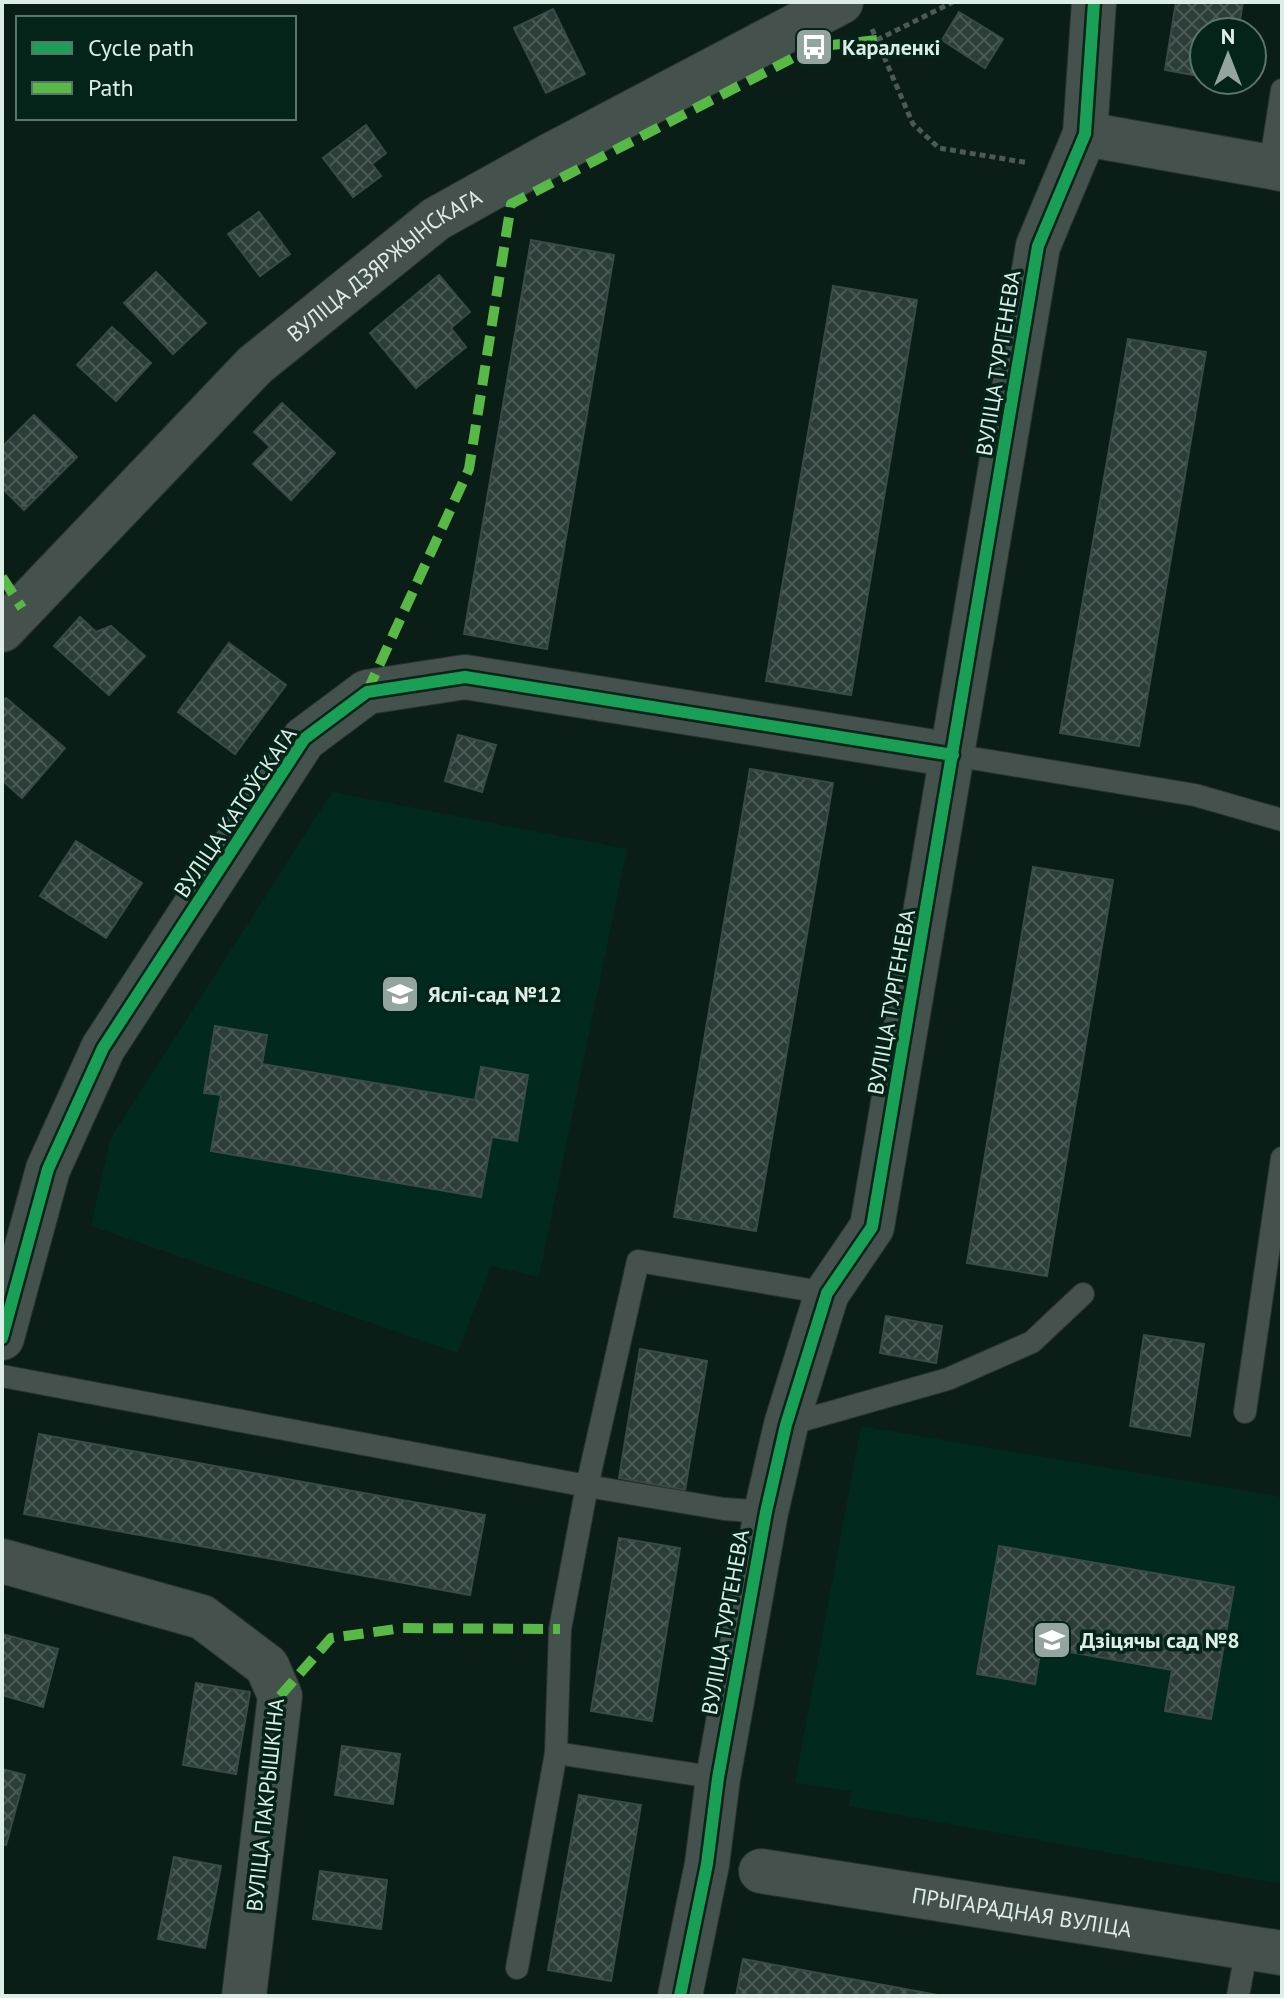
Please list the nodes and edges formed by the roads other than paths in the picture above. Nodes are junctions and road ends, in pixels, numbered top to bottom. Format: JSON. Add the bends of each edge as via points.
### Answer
{"nodes":[{"id":1,"x":841,"y":2,"type":"edge"},
{"id":2,"x":1094,"y":2,"type":"edge"},
{"id":3,"x":1282,"y":90,"type":"edge"},
{"id":4,"x":1085,"y":134,"type":"junction"},
{"id":5,"x":1276,"y":168,"type":"edge"},
{"id":6,"x":2,"y":630,"type":"edge"},
{"id":7,"x":953,"y":755,"type":"junction"},
{"id":8,"x":1282,"y":820,"type":"edge"},
{"id":9,"x":1282,"y":1158,"type":"edge"},
{"id":10,"x":827,"y":1293,"type":"junction"},
{"id":11,"x":1083,"y":1294,"type":"dead end"},
{"id":12,"x":2,"y":1338,"type":"edge"},
{"id":13,"x":2,"y":1376,"type":"edge"},
{"id":14,"x":1245,"y":1412,"type":"dead end"},
{"id":15,"x":786,"y":1425,"type":"junction"},
{"id":16,"x":587,"y":1486,"type":"junction"},
{"id":17,"x":766,"y":1512,"type":"junction"},
{"id":18,"x":2,"y":1561,"type":"edge"},
{"id":19,"x":556,"y":1753,"type":"junction"},
{"id":20,"x":718,"y":1778,"type":"junction"},
{"id":21,"x":761,"y":1871,"type":"dead end"},
{"id":22,"x":1265,"y":1950,"type":"edge"},
{"id":23,"x":517,"y":1968,"type":"dead end"},
{"id":24,"x":244,"y":1996,"type":"edge"},
{"id":25,"x":680,"y":1996,"type":"edge"},
{"id":26,"x":1238,"y":1996,"type":"edge"}],
"edges":[{"from":1,"to":6,"type":"street","name":"ВУЛІЦА ДЗЯРЖЫНСКАГА","via":[[436,219],[255,365]]},
{"from":2,"to":4,"type":"street","name":"ВУЛІЦА ТУРГЕНЕВА"},
{"from":3,"to":5,"type":"lane"},
{"from":4,"to":5,"type":"street"},
{"from":4,"to":7,"type":"street","name":"ВУЛІЦА ТУРГЕНЕВА","via":[[1038,246]]},
{"from":7,"to":8,"type":"lane","via":[[1195,795]]},
{"from":7,"to":10,"type":"street","name":"ВУЛІЦА ТУРГЕНЕВА","via":[[872,1227]]},
{"from":7,"to":12,"type":"street","name":"ВУЛІЦА КАТОЎСКАГА","via":[[465,677],[367,692],[304,739],[103,1048],[48,1169]]},
{"from":9,"to":14,"type":"lane"},
{"from":10,"to":15,"type":"street","name":"ВУЛІЦА ТУРГЕНЕВА"},
{"from":10,"to":16,"type":"lane","via":[[638,1261]]},
{"from":11,"to":15,"type":"lane","via":[[1032,1342],[948,1379]]},
{"from":13,"to":16,"type":"lane"},
{"from":15,"to":17,"type":"street","name":"ВУЛІЦА ТУРГЕНЕВА"},
{"from":16,"to":17,"type":"lane"},
{"from":16,"to":19,"type":"lane","via":[[560,1629]]},
{"from":17,"to":20,"type":"street","name":"ВУЛІЦА ТУРГЕНЕВА"},
{"from":18,"to":24,"type":"street","name":"ВУЛІЦА ПАКРЫШКІНА","via":[[202,1617],[267,1666],[280,1696]]},
{"from":19,"to":20,"type":"lane"},
{"from":19,"to":23,"type":"lane"},
{"from":20,"to":25,"type":"street","name":"ВУЛІЦА ТУРГЕНЕВА"},
{"from":21,"to":22,"type":"street","name":"ПРЫГАРАДНАЯ ВУЛІЦА"},
{"from":22,"to":26,"type":"lane"}]}
